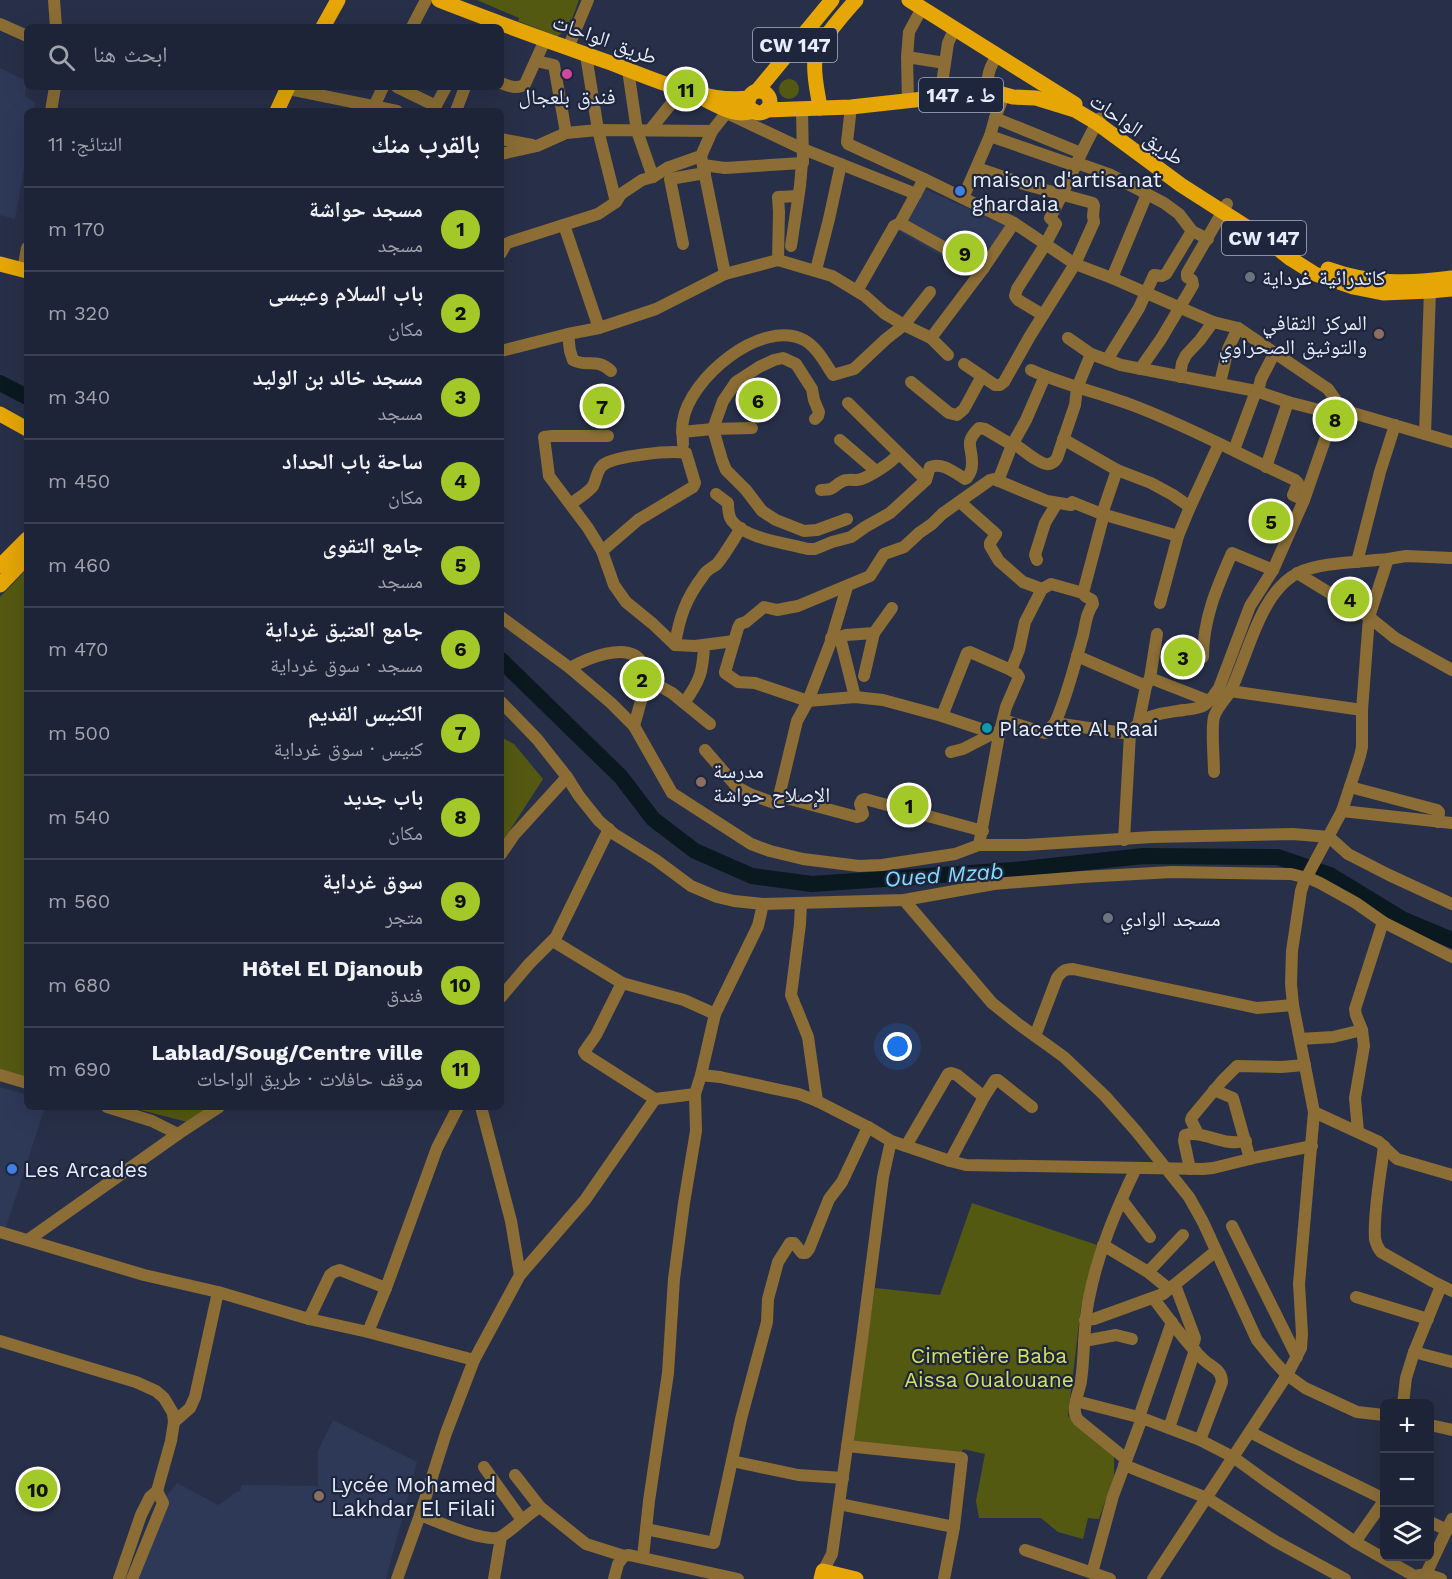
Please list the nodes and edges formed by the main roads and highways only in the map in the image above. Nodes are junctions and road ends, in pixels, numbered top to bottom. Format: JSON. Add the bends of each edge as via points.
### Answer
{"nodes":[{"id":1,"x":326,"y":0,"type":"edge"},
{"id":2,"x":338,"y":0,"type":"edge"},
{"id":3,"x":439,"y":0,"type":"edge"},
{"id":4,"x":832,"y":0,"type":"edge"},
{"id":5,"x":856,"y":0,"type":"edge"},
{"id":6,"x":916,"y":4,"type":"edge"},
{"id":7,"x":486,"y":23,"type":"edge"},
{"id":8,"x":315,"y":24,"type":"edge"},
{"id":9,"x":325,"y":24,"type":"edge"},
{"id":10,"x":504,"y":28,"type":"edge"},
{"id":11,"x":292,"y":90,"type":"edge"},
{"id":12,"x":292,"y":90,"type":"edge"},
{"id":13,"x":686,"y":91,"type":"junction"},
{"id":14,"x":279,"y":108,"type":"edge"},
{"id":15,"x":286,"y":108,"type":"edge"},
{"id":16,"x":756,"y":108,"type":"junction"},
{"id":17,"x":820,"y":108,"type":"junction"},
{"id":18,"x":1098,"y":121,"type":"junction"},
{"id":19,"x":0,"y":264,"type":"edge"},
{"id":20,"x":24,"y":271,"type":"edge"},
{"id":21,"x":1452,"y":278,"type":"edge"},
{"id":22,"x":1429,"y":286,"type":"junction"},
{"id":23,"x":1452,"y":289,"type":"edge"},
{"id":24,"x":0,"y":414,"type":"edge"},
{"id":25,"x":24,"y":427,"type":"edge"},
{"id":26,"x":24,"y":542,"type":"edge"},
{"id":27,"x":24,"y":560,"type":"edge"},
{"id":28,"x":0,"y":566,"type":"edge"},
{"id":29,"x":0,"y":585,"type":"edge"},
{"id":30,"x":822,"y":1575,"type":"edge"},
{"id":31,"x":856,"y":1579,"type":"edge"}],
"edges":[{"from":1,"to":8,"type":"main road"},
{"from":2,"to":9,"type":"main road"},
{"from":3,"to":7,"type":"main road","name":"طريق الواحات"},
{"from":4,"to":16,"type":"main road","number":"CW 147"},
{"from":5,"to":17,"type":"main road","via":[[815,59]]},
{"from":6,"to":18,"type":"main road","name":"طريق الواحات","number":"CW 147"},
{"from":10,"to":13,"type":"main road","name":"طريق الواحات"},
{"from":11,"to":14,"type":"main road"},
{"from":12,"to":15,"type":"main road"},
{"from":13,"to":16,"type":"main road","name":"طريق الواحات","via":[[729,98]]},
{"from":13,"to":16,"type":"main road","name":"طريق الواحات","number":"ط ء 147","via":[[727,112]]},
{"from":16,"to":17,"type":"main road","number":"ط ء 147"},
{"from":17,"to":18,"type":"main road","name":"طريق الواحات","number":"ط ء 147","via":[[987,92],[1036,98]]},
{"from":18,"to":22,"type":"main road","name":"طريق الواحات","number":"CW 147","via":[[1225,208],[1339,278]]},
{"from":19,"to":20,"type":"main road"},
{"from":21,"to":22,"type":"main road","name":"طريق الواحات","number":"CW 147"},
{"from":22,"to":23,"type":"main road","name":"طريق الواحات","number":"CW 147"},
{"from":24,"to":25,"type":"main road"},
{"from":26,"to":28,"type":"main road"},
{"from":27,"to":29,"type":"main road"},
{"from":30,"to":31,"type":"main road"}]}
